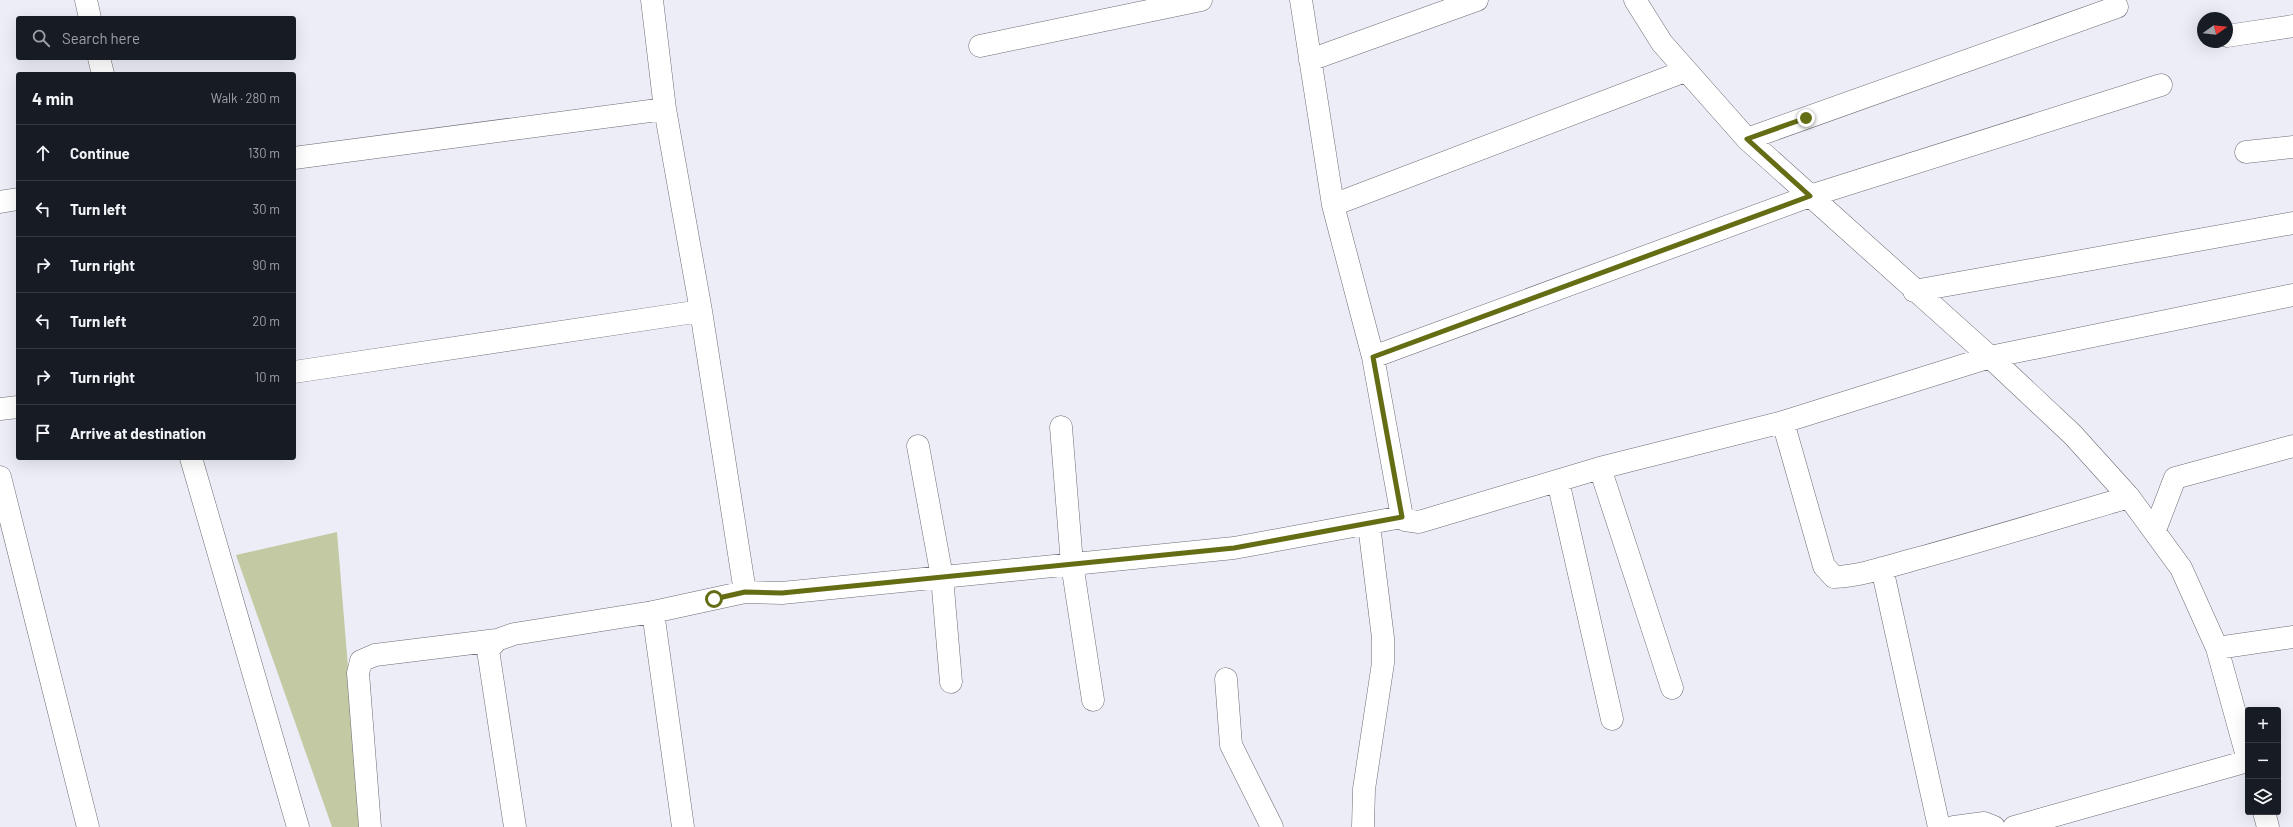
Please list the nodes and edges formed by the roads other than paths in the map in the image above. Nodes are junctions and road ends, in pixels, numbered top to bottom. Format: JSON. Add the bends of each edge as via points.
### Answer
{"nodes":[{"id":1,"x":86,"y":0,"type":"edge"},
{"id":2,"x":652,"y":0,"type":"edge"},
{"id":3,"x":1201,"y":0,"type":"edge"},
{"id":4,"x":1302,"y":0,"type":"edge"},
{"id":5,"x":1477,"y":0,"type":"edge"},
{"id":6,"x":1635,"y":0,"type":"edge"},
{"id":7,"x":2116,"y":7,"type":"dead end"},
{"id":8,"x":90,"y":16,"type":"edge"},
{"id":9,"x":2293,"y":26,"type":"edge"},
{"id":10,"x":2233,"y":35,"type":"edge"},
{"id":11,"x":980,"y":46,"type":"dead end"},
{"id":12,"x":100,"y":60,"type":"edge"},
{"id":13,"x":1310,"y":60,"type":"junction"},
{"id":14,"x":1685,"y":71,"type":"junction"},
{"id":15,"x":102,"y":72,"type":"edge"},
{"id":16,"x":2161,"y":85,"type":"dead end"},
{"id":17,"x":665,"y":109,"type":"junction"},
{"id":18,"x":1747,"y":139,"type":"junction"},
{"id":19,"x":2293,"y":147,"type":"edge"},
{"id":20,"x":2246,"y":152,"type":"dead end"},
{"id":21,"x":296,"y":158,"type":"edge"},
{"id":22,"x":1810,"y":196,"type":"junction"},
{"id":23,"x":16,"y":199,"type":"edge"},
{"id":24,"x":0,"y":202,"type":"edge"},
{"id":25,"x":1333,"y":205,"type":"junction"},
{"id":26,"x":2293,"y":223,"type":"edge"},
{"id":27,"x":1914,"y":291,"type":"junction"},
{"id":28,"x":2293,"y":295,"type":"edge"},
{"id":29,"x":700,"y":311,"type":"junction"},
{"id":30,"x":1373,"y":357,"type":"junction"},
{"id":31,"x":1990,"y":357,"type":"junction"},
{"id":32,"x":296,"y":372,"type":"edge"},
{"id":33,"x":16,"y":407,"type":"edge"},
{"id":34,"x":0,"y":409,"type":"edge"},
{"id":35,"x":1783,"y":422,"type":"junction"},
{"id":36,"x":1061,"y":427,"type":"dead end"},
{"id":37,"x":918,"y":446,"type":"dead end"},
{"id":38,"x":2293,"y":446,"type":"edge"},
{"id":39,"x":192,"y":460,"type":"edge"},
{"id":40,"x":1600,"y":468,"type":"junction"},
{"id":41,"x":0,"y":477,"type":"edge"},
{"id":42,"x":1558,"y":481,"type":"junction"},
{"id":43,"x":2129,"y":496,"type":"junction"},
{"id":44,"x":1402,"y":517,"type":"junction"},
{"id":45,"x":1368,"y":525,"type":"junction"},
{"id":46,"x":2154,"y":530,"type":"junction"},
{"id":47,"x":1072,"y":564,"type":"junction"},
{"id":48,"x":1882,"y":568,"type":"junction"},
{"id":49,"x":942,"y":577,"type":"junction"},
{"id":50,"x":745,"y":592,"type":"junction"},
{"id":51,"x":653,"y":612,"type":"junction"},
{"id":52,"x":2293,"y":637,"type":"edge"},
{"id":53,"x":497,"y":640,"type":"junction"},
{"id":54,"x":2217,"y":648,"type":"junction"},
{"id":55,"x":1226,"y":679,"type":"dead end"},
{"id":56,"x":951,"y":682,"type":"dead end"},
{"id":57,"x":1672,"y":688,"type":"dead end"},
{"id":58,"x":1093,"y":700,"type":"dead end"},
{"id":59,"x":1612,"y":719,"type":"dead end"},
{"id":60,"x":2245,"y":750,"type":"edge"},
{"id":61,"x":2245,"y":762,"type":"edge"},
{"id":62,"x":2265,"y":815,"type":"edge"},
{"id":63,"x":88,"y":827,"type":"edge"},
{"id":64,"x":298,"y":827,"type":"edge"},
{"id":65,"x":370,"y":827,"type":"edge"},
{"id":66,"x":515,"y":827,"type":"edge"},
{"id":67,"x":683,"y":827,"type":"edge"},
{"id":68,"x":1272,"y":827,"type":"edge"},
{"id":69,"x":1363,"y":827,"type":"edge"},
{"id":70,"x":1938,"y":827,"type":"edge"},
{"id":71,"x":1954,"y":827,"type":"edge"},
{"id":72,"x":1994,"y":827,"type":"edge"},
{"id":73,"x":2014,"y":827,"type":"edge"},
{"id":74,"x":2268,"y":827,"type":"edge"}],
"edges":[{"from":1,"to":8,"type":"street"},
{"from":2,"to":17,"type":"street"},
{"from":3,"to":11,"type":"street"},
{"from":4,"to":13,"type":"street"},
{"from":5,"to":13,"type":"street"},
{"from":6,"to":14,"type":"street","via":[[1662,43]]},
{"from":7,"to":18,"type":"street"},
{"from":9,"to":10,"type":"street"},
{"from":12,"to":15,"type":"street"},
{"from":13,"to":25,"type":"street"},
{"from":14,"to":18,"type":"street"},
{"from":14,"to":25,"type":"street"},
{"from":16,"to":22,"type":"street"},
{"from":17,"to":21,"type":"street"},
{"from":17,"to":29,"type":"street"},
{"from":18,"to":22,"type":"street"},
{"from":19,"to":20,"type":"street"},
{"from":22,"to":27,"type":"street"},
{"from":22,"to":30,"type":"street"},
{"from":23,"to":24,"type":"street"},
{"from":25,"to":30,"type":"street"},
{"from":26,"to":27,"type":"street"},
{"from":27,"to":31,"type":"street"},
{"from":28,"to":31,"type":"street"},
{"from":29,"to":32,"type":"street"},
{"from":29,"to":50,"type":"street"},
{"from":30,"to":44,"type":"street"},
{"from":31,"to":35,"type":"street"},
{"from":31,"to":43,"type":"street","via":[[2073,435]]},
{"from":33,"to":34,"type":"street"},
{"from":35,"to":40,"type":"street"},
{"from":35,"to":48,"type":"street","via":[[1824,566],[1834,577]]},
{"from":36,"to":47,"type":"street"},
{"from":37,"to":49,"type":"street"},
{"from":38,"to":46,"type":"street","via":[[2176,478]]},
{"from":39,"to":64,"type":"street"},
{"from":40,"to":42,"type":"street"},
{"from":40,"to":57,"type":"street"},
{"from":41,"to":63,"type":"street"},
{"from":42,"to":44,"type":"street","via":[[1419,522],[1405,520]]},
{"from":42,"to":59,"type":"street"},
{"from":43,"to":46,"type":"street"},
{"from":43,"to":48,"type":"street"},
{"from":44,"to":45,"type":"street"},
{"from":45,"to":47,"type":"street","via":[[1234,548]]},
{"from":45,"to":69,"type":"street","via":[[1383,638],[1383,663],[1364,789]]},
{"from":46,"to":54,"type":"street","via":[[2180,568]]},
{"from":47,"to":49,"type":"street"},
{"from":47,"to":58,"type":"street"},
{"from":48,"to":70,"type":"street"},
{"from":49,"to":50,"type":"street","via":[[782,593]]},
{"from":49,"to":56,"type":"street"},
{"from":50,"to":51,"type":"street"},
{"from":51,"to":53,"type":"street","via":[[514,634]]},
{"from":51,"to":67,"type":"street"},
{"from":52,"to":54,"type":"street"},
{"from":53,"to":65,"type":"street","via":[[375,655],[361,661],[358,673]]},
{"from":53,"to":66,"type":"street","via":[[488,650]]},
{"from":54,"to":60,"type":"street"},
{"from":55,"to":68,"type":"street","via":[[1231,745]]},
{"from":61,"to":73,"type":"street"},
{"from":62,"to":74,"type":"street"},
{"from":71,"to":72,"type":"street","via":[[1984,822]]}]}
